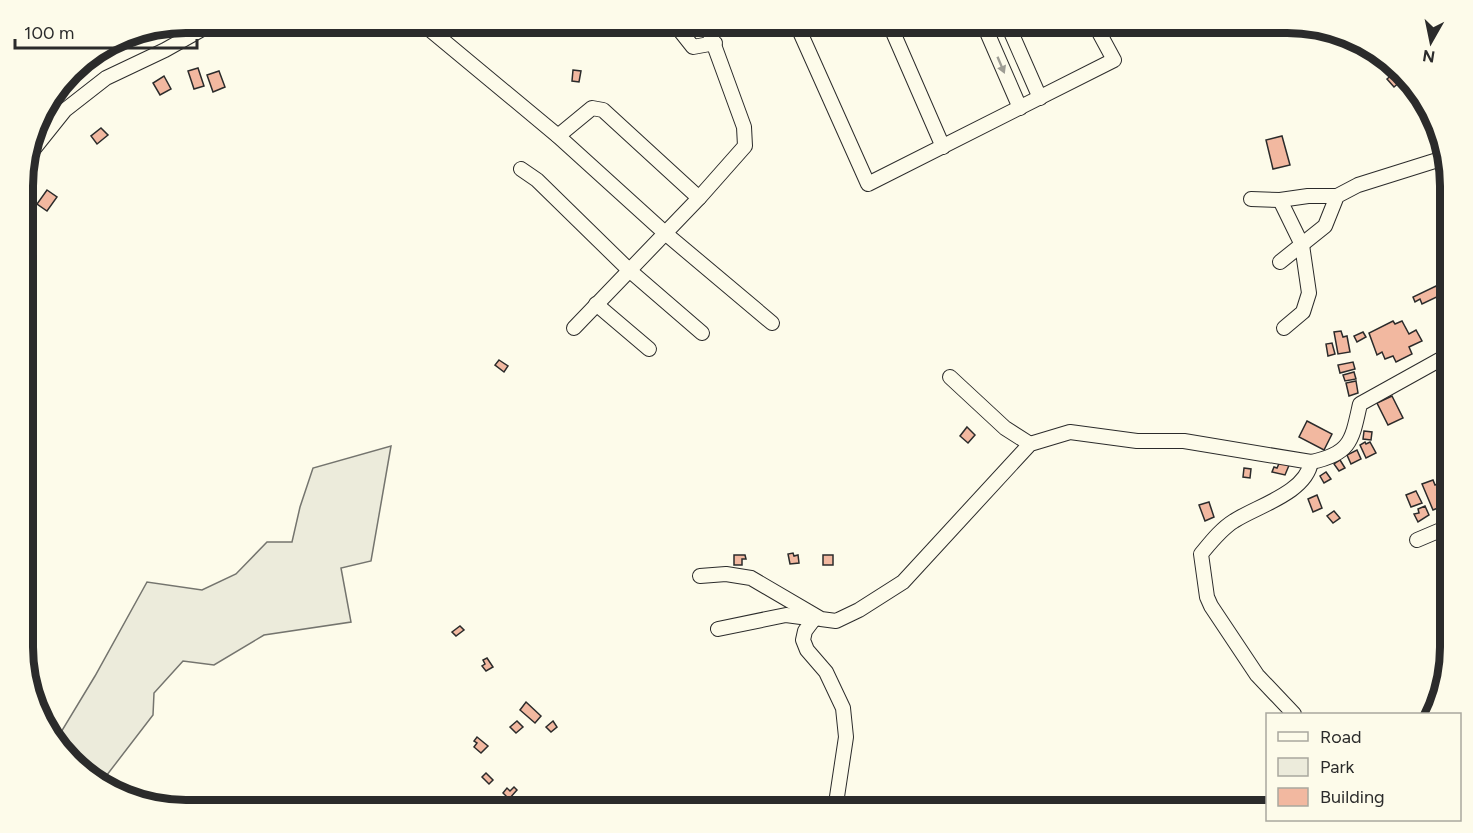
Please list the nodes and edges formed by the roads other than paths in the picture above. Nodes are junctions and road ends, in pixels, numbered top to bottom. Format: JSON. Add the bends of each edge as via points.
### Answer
{"nodes":[{"id":1,"x":194,"y":33,"type":"edge"},
{"id":2,"x":435,"y":33,"type":"edge"},
{"id":3,"x":682,"y":33,"type":"edge"},
{"id":4,"x":711,"y":33,"type":"edge"},
{"id":5,"x":801,"y":33,"type":"edge"},
{"id":6,"x":894,"y":33,"type":"edge"},
{"id":7,"x":988,"y":33,"type":"edge"},
{"id":8,"x":1012,"y":33,"type":"edge"},
{"id":9,"x":1100,"y":33,"type":"edge"},
{"id":10,"x":715,"y":43,"type":"junction"},
{"id":11,"x":1040,"y":98,"type":"junction"},
{"id":12,"x":1020,"y":108,"type":"junction"},
{"id":13,"x":558,"y":136,"type":"junction"},
{"id":14,"x":40,"y":142,"type":"edge"},
{"id":15,"x":943,"y":147,"type":"junction"},
{"id":16,"x":1438,"y":160,"type":"edge"},
{"id":17,"x":520,"y":169,"type":"dead end"},
{"id":18,"x":1337,"y":196,"type":"junction"},
{"id":19,"x":699,"y":198,"type":"junction"},
{"id":20,"x":1251,"y":199,"type":"dead end"},
{"id":21,"x":1280,"y":200,"type":"junction"},
{"id":22,"x":665,"y":233,"type":"junction"},
{"id":23,"x":1302,"y":245,"type":"junction"},
{"id":24,"x":1280,"y":262,"type":"dead end"},
{"id":25,"x":629,"y":270,"type":"junction"},
{"id":26,"x":596,"y":304,"type":"junction"},
{"id":27,"x":772,"y":323,"type":"dead end"},
{"id":28,"x":574,"y":328,"type":"dead end"},
{"id":29,"x":1284,"y":328,"type":"dead end"},
{"id":30,"x":702,"y":333,"type":"dead end"},
{"id":31,"x":649,"y":349,"type":"dead end"},
{"id":32,"x":1440,"y":360,"type":"edge"},
{"id":33,"x":950,"y":377,"type":"dead end"},
{"id":34,"x":1030,"y":444,"type":"junction"},
{"id":35,"x":1311,"y":462,"type":"junction"},
{"id":36,"x":1440,"y":530,"type":"edge"},
{"id":37,"x":1416,"y":540,"type":"dead end"},
{"id":38,"x":700,"y":576,"type":"dead end"},
{"id":39,"x":818,"y":619,"type":"junction"},
{"id":40,"x":718,"y":629,"type":"dead end"},
{"id":41,"x":1293,"y":713,"type":"edge"},
{"id":42,"x":837,"y":800,"type":"edge"}],
"edges":[{"from":1,"to":14,"type":"street","via":[[106,78],[65,111]]},
{"from":2,"to":13,"type":"street"},
{"from":3,"to":10,"type":"street","via":[[693,47]]},
{"from":4,"to":10,"type":"street"},
{"from":5,"to":15,"type":"street","via":[[868,184]]},
{"from":6,"to":15,"type":"street"},
{"from":7,"to":12,"type":"street","one_way":true},
{"from":8,"to":11,"type":"street"},
{"from":9,"to":11,"type":"street","via":[[1114,60]]},
{"from":10,"to":19,"type":"street","via":[[744,127],[745,146]]},
{"from":11,"to":12,"type":"street"},
{"from":12,"to":15,"type":"street"},
{"from":13,"to":19,"type":"street","via":[[592,108],[603,110]]},
{"from":13,"to":22,"type":"street"},
{"from":16,"to":18,"type":"street","via":[[1358,185]]},
{"from":17,"to":25,"type":"street","via":[[537,180]]},
{"from":18,"to":21,"type":"street"},
{"from":18,"to":23,"type":"street","via":[[1325,226]]},
{"from":19,"to":22,"type":"street"},
{"from":20,"to":21,"type":"street"},
{"from":21,"to":23,"type":"street"},
{"from":22,"to":25,"type":"street"},
{"from":22,"to":27,"type":"street"},
{"from":23,"to":24,"type":"street"},
{"from":23,"to":29,"type":"street","via":[[1309,292],[1303,312]]},
{"from":25,"to":26,"type":"street"},
{"from":25,"to":30,"type":"street"},
{"from":26,"to":28,"type":"street"},
{"from":26,"to":31,"type":"street"},
{"from":32,"to":35,"type":"street","via":[[1360,404],[1349,444],[1330,458]]},
{"from":33,"to":34,"type":"street","via":[[1005,428]]},
{"from":34,"to":35,"type":"street","via":[[1070,432],[1137,441],[1184,441]]},
{"from":34,"to":39,"type":"street","via":[[903,582],[836,621]]},
{"from":35,"to":41,"type":"street","via":[[1310,470],[1298,483],[1273,502],[1234,520],[1201,554],[1211,606],[1257,675]]},
{"from":36,"to":37,"type":"street"},
{"from":38,"to":39,"type":"street","via":[[726,574],[751,578]]},
{"from":39,"to":40,"type":"street","via":[[786,615]]},
{"from":39,"to":42,"type":"street","via":[[805,631],[803,640],[826,672],[843,708],[846,737]]}]}
